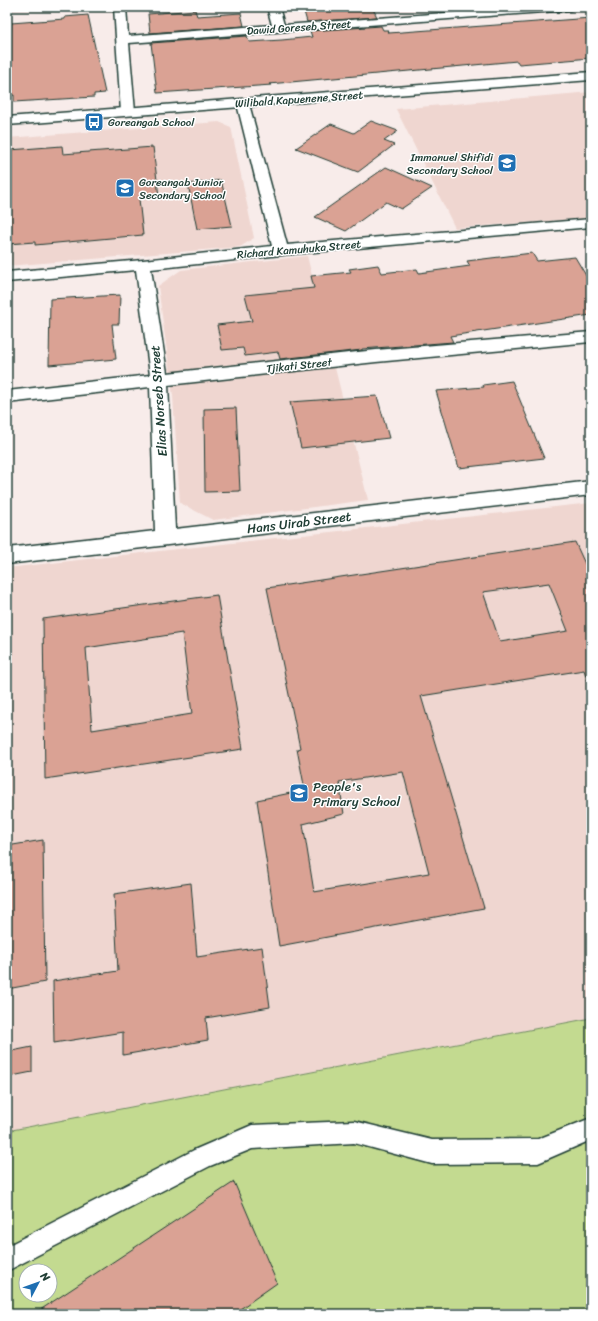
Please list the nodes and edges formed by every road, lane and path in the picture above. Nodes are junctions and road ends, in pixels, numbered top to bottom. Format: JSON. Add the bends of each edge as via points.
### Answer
{"nodes":[{"id":1,"x":120,"y":7,"type":"edge"},
{"id":2,"x":273,"y":7,"type":"edge"},
{"id":3,"x":402,"y":7,"type":"edge"},
{"id":4,"x":570,"y":7,"type":"edge"},
{"id":5,"x":531,"y":8,"type":"edge"},
{"id":6,"x":408,"y":19,"type":"junction"},
{"id":7,"x":279,"y":28,"type":"junction"},
{"id":8,"x":124,"y":40,"type":"junction"},
{"id":9,"x":591,"y":76,"type":"edge"},
{"id":10,"x":243,"y":104,"type":"junction"},
{"id":11,"x":128,"y":112,"type":"junction"},
{"id":12,"x":7,"y":121,"type":"edge"},
{"id":13,"x":591,"y":224,"type":"edge"},
{"id":14,"x":281,"y":250,"type":"junction"},
{"id":15,"x":143,"y":265,"type":"junction"},
{"id":16,"x":7,"y":277,"type":"edge"},
{"id":17,"x":591,"y":337,"type":"edge"},
{"id":18,"x":159,"y":381,"type":"junction"},
{"id":19,"x":7,"y":397,"type":"edge"},
{"id":20,"x":591,"y":488,"type":"edge"},
{"id":21,"x":165,"y":538,"type":"junction"},
{"id":22,"x":7,"y":556,"type":"edge"},
{"id":23,"x":591,"y":1129,"type":"edge"},
{"id":24,"x":7,"y":1259,"type":"edge"}],
"edges":[{"from":1,"to":8,"type":"street"},
{"from":2,"to":7,"type":"street"},
{"from":3,"to":6,"type":"street"},
{"from":4,"to":5,"type":"street","name":"Dawid Goreseb Street"},
{"from":5,"to":6,"type":"street","name":"Dawid Goreseb Street"},
{"from":6,"to":7,"type":"street","name":"Dawid Goreseb Street"},
{"from":7,"to":8,"type":"street","name":"Dawid Goreseb Street"},
{"from":8,"to":11,"type":"street"},
{"from":9,"to":10,"type":"street","name":"Wilibald Kapuenene Street"},
{"from":10,"to":11,"type":"street","name":"Wilibald Kapuenene Street"},
{"from":10,"to":14,"type":"street"},
{"from":11,"to":12,"type":"street","name":"Wilibald Kapuenene Street"},
{"from":13,"to":14,"type":"street","name":"Richard Kamuhuka Street"},
{"from":14,"to":15,"type":"street","name":"Richard Kamuhuka Street"},
{"from":15,"to":16,"type":"street","name":"Richard Kamuhuka Street"},
{"from":15,"to":18,"type":"street","name":"Elias Norseb Street"},
{"from":17,"to":18,"type":"street","name":"Tjikati Street","via":[[376,356]]},
{"from":18,"to":19,"type":"street","name":"Tjikati Street"},
{"from":18,"to":21,"type":"street","name":"Elias Norseb Street"},
{"from":20,"to":21,"type":"street","name":"Hans Uirab Street"},
{"from":21,"to":22,"type":"street","name":"Hans Uirab Street"},
{"from":23,"to":24,"type":"lane","via":[[538,1151],[432,1152],[354,1132],[252,1137],[202,1158]]}]}
